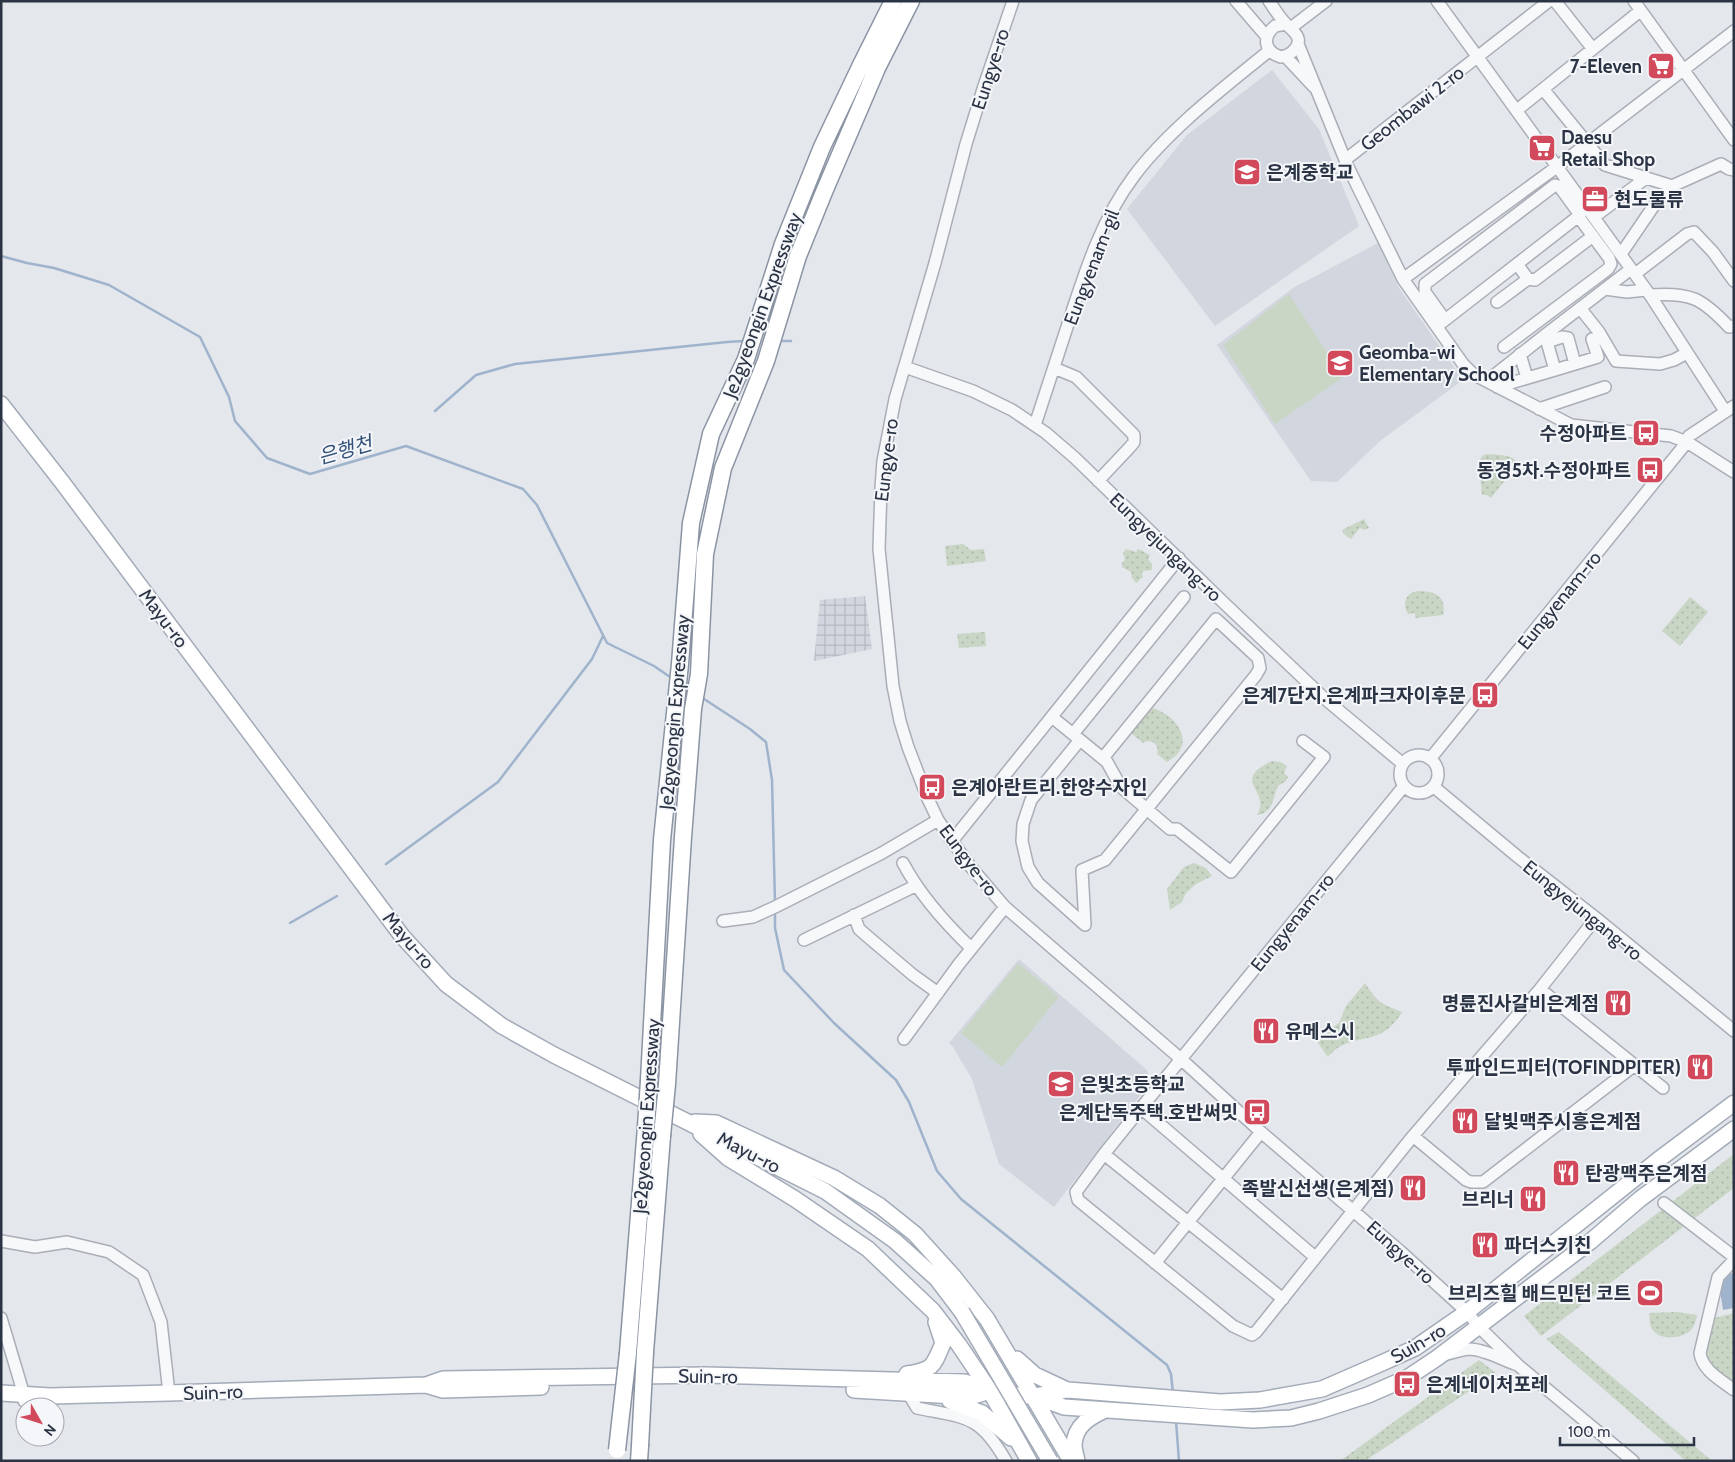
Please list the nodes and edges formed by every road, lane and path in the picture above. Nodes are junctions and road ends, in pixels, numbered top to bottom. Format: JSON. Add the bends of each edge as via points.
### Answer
{"nodes":[{"id":1,"x":893,"y":1,"type":"edge"},
{"id":2,"x":911,"y":1,"type":"edge"},
{"id":3,"x":1013,"y":1,"type":"edge"},
{"id":4,"x":1236,"y":1,"type":"edge"},
{"id":5,"x":1269,"y":1,"type":"edge"},
{"id":6,"x":1326,"y":1,"type":"edge"},
{"id":7,"x":1437,"y":1,"type":"edge"},
{"id":8,"x":1549,"y":1,"type":"edge"},
{"id":9,"x":1555,"y":1,"type":"edge"},
{"id":10,"x":1637,"y":6,"type":"edge"},
{"id":11,"x":1289,"y":26,"type":"junction"},
{"id":12,"x":1734,"y":31,"type":"edge"},
{"id":13,"x":1267,"y":37,"type":"junction"},
{"id":14,"x":1298,"y":44,"type":"junction"},
{"id":15,"x":1593,"y":49,"type":"junction"},
{"id":16,"x":1270,"y":50,"type":"junction"},
{"id":17,"x":1285,"y":56,"type":"junction"},
{"id":18,"x":1478,"y":57,"type":"junction"},
{"id":19,"x":1683,"y":72,"type":"junction"},
{"id":20,"x":1543,"y":89,"type":"junction"},
{"id":21,"x":1319,"y":92,"type":"junction"},
{"id":22,"x":1517,"y":110,"type":"junction"},
{"id":23,"x":1734,"y":140,"type":"edge"},
{"id":24,"x":1587,"y":144,"type":"junction"},
{"id":25,"x":1345,"y":160,"type":"junction"},
{"id":26,"x":1558,"y":166,"type":"junction"},
{"id":27,"x":1734,"y":170,"type":"edge"},
{"id":28,"x":1646,"y":178,"type":"junction"},
{"id":29,"x":1672,"y":186,"type":"junction"},
{"id":30,"x":1578,"y":216,"type":"junction"},
{"id":31,"x":1594,"y":217,"type":"junction"},
{"id":32,"x":1593,"y":236,"type":"junction"},
{"id":33,"x":1621,"y":254,"type":"junction"},
{"id":34,"x":1517,"y":264,"type":"junction"},
{"id":35,"x":1633,"y":271,"type":"junction"},
{"id":36,"x":1403,"y":279,"type":"junction"},
{"id":37,"x":1528,"y":279,"type":"junction"},
{"id":38,"x":1734,"y":281,"type":"edge"},
{"id":39,"x":1605,"y":289,"type":"junction"},
{"id":40,"x":1648,"y":292,"type":"junction"},
{"id":41,"x":1497,"y":302,"type":"dead end"},
{"id":42,"x":1580,"y":308,"type":"junction"},
{"id":43,"x":1441,"y":323,"type":"junction"},
{"id":44,"x":1734,"y":326,"type":"edge"},
{"id":45,"x":1546,"y":338,"type":"junction"},
{"id":46,"x":1592,"y":339,"type":"dead end"},
{"id":47,"x":1504,"y":347,"type":"dead end"},
{"id":48,"x":1687,"y":353,"type":"junction"},
{"id":49,"x":1520,"y":354,"type":"junction"},
{"id":50,"x":1576,"y":364,"type":"junction"},
{"id":51,"x":906,"y":367,"type":"junction"},
{"id":52,"x":1054,"y":368,"type":"junction"},
{"id":53,"x":1555,"y":370,"type":"junction"},
{"id":54,"x":1527,"y":378,"type":"junction"},
{"id":55,"x":1492,"y":384,"type":"junction"},
{"id":56,"x":1605,"y":387,"type":"dead end"},
{"id":57,"x":1,"y":404,"type":"edge"},
{"id":58,"x":1538,"y":408,"type":"junction"},
{"id":59,"x":1730,"y":409,"type":"edge"},
{"id":60,"x":1035,"y":425,"type":"junction"},
{"id":61,"x":1687,"y":442,"type":"junction"},
{"id":62,"x":1734,"y":472,"type":"edge"},
{"id":63,"x":1098,"y":481,"type":"junction"},
{"id":64,"x":1179,"y":558,"type":"junction"},
{"id":65,"x":1184,"y":598,"type":"dead end"},
{"id":66,"x":1052,"y":717,"type":"junction"},
{"id":67,"x":1077,"y":737,"type":"junction"},
{"id":68,"x":1303,"y":741,"type":"dead end"},
{"id":69,"x":1103,"y":758,"type":"junction"},
{"id":70,"x":1430,"y":759,"type":"junction"},
{"id":71,"x":1404,"y":764,"type":"junction"},
{"id":72,"x":1404,"y":786,"type":"junction"},
{"id":73,"x":1434,"y":787,"type":"junction"},
{"id":74,"x":1147,"y":808,"type":"junction"},
{"id":75,"x":938,"y":820,"type":"junction"},
{"id":76,"x":952,"y":842,"type":"junction"},
{"id":77,"x":903,"y":863,"type":"dead end"},
{"id":78,"x":915,"y":886,"type":"junction"},
{"id":79,"x":1005,"y":907,"type":"junction"},
{"id":80,"x":854,"y":916,"type":"junction"},
{"id":81,"x":1596,"y":918,"type":"junction"},
{"id":82,"x":723,"y":921,"type":"dead end"},
{"id":83,"x":804,"y":940,"type":"dead end"},
{"id":84,"x":971,"y":948,"type":"junction"},
{"id":85,"x":1540,"y":988,"type":"junction"},
{"id":86,"x":938,"y":993,"type":"junction"},
{"id":87,"x":1734,"y":1030,"type":"edge"},
{"id":88,"x":904,"y":1039,"type":"dead end"},
{"id":89,"x":1182,"y":1060,"type":"junction"},
{"id":90,"x":1635,"y":1065,"type":"junction"},
{"id":91,"x":1663,"y":1088,"type":"dead end"},
{"id":92,"x":1734,"y":1103,"type":"edge"},
{"id":93,"x":1141,"y":1108,"type":"junction"},
{"id":94,"x":686,"y":1121,"type":"junction"},
{"id":95,"x":1734,"y":1129,"type":"edge"},
{"id":96,"x":1261,"y":1132,"type":"junction"},
{"id":97,"x":1413,"y":1136,"type":"junction"},
{"id":98,"x":1104,"y":1154,"type":"junction"},
{"id":99,"x":1222,"y":1179,"type":"junction"},
{"id":100,"x":1664,"y":1202,"type":"dead end"},
{"id":101,"x":1354,"y":1210,"type":"junction"},
{"id":102,"x":1188,"y":1222,"type":"junction"},
{"id":103,"x":1,"y":1241,"type":"edge"},
{"id":104,"x":1316,"y":1257,"type":"junction"},
{"id":105,"x":1734,"y":1258,"type":"edge"},
{"id":106,"x":1155,"y":1263,"type":"junction"},
{"id":107,"x":1282,"y":1299,"type":"junction"},
{"id":108,"x":933,"y":1311,"type":"junction"},
{"id":109,"x":1468,"y":1312,"type":"junction"},
{"id":110,"x":1,"y":1318,"type":"edge"},
{"id":111,"x":1479,"y":1327,"type":"junction"},
{"id":112,"x":997,"y":1336,"type":"junction"},
{"id":113,"x":1438,"y":1357,"type":"junction"},
{"id":114,"x":1520,"y":1366,"type":"junction"},
{"id":115,"x":868,"y":1380,"type":"junction"},
{"id":116,"x":426,"y":1385,"type":"junction"},
{"id":117,"x":1068,"y":1390,"type":"junction"},
{"id":118,"x":1734,"y":1390,"type":"edge"},
{"id":119,"x":990,"y":1391,"type":"junction"},
{"id":120,"x":1,"y":1393,"type":"edge"},
{"id":121,"x":170,"y":1393,"type":"junction"},
{"id":122,"x":908,"y":1393,"type":"junction"},
{"id":123,"x":935,"y":1395,"type":"junction"},
{"id":124,"x":1034,"y":1396,"type":"junction"},
{"id":125,"x":19,"y":1397,"type":"edge"},
{"id":126,"x":24,"y":1397,"type":"edge"},
{"id":127,"x":53,"y":1397,"type":"edge"},
{"id":128,"x":1105,"y":1410,"type":"junction"},
{"id":129,"x":1020,"y":1445,"type":"junction"},
{"id":130,"x":640,"y":1454,"type":"edge"},
{"id":131,"x":616,"y":1456,"type":"edge"},
{"id":132,"x":1006,"y":1461,"type":"edge"},
{"id":133,"x":1029,"y":1461,"type":"edge"},
{"id":134,"x":1050,"y":1461,"type":"edge"},
{"id":135,"x":1071,"y":1461,"type":"edge"},
{"id":136,"x":1077,"y":1461,"type":"edge"},
{"id":137,"x":1633,"y":1461,"type":"edge"}],
"edges":[{"from":1,"to":131,"type":"highway","name":"Je2gyeongin Expressway","bridge":true,"via":[[822,147],[783,244],[746,359],[712,434],[691,523],[662,840],[646,1127],[628,1353]]},
{"from":2,"to":130,"type":"highway","name":"Je2gyeongin Expressway","bridge":true,"via":[[876,68],[798,256],[766,361],[723,468],[705,554],[699,674],[693,709]]},
{"from":3,"to":51,"type":"street","name":"Eungye-ro","via":[[966,144]]},
{"from":4,"to":13,"type":"street"},
{"from":5,"to":11,"type":"street"},
{"from":6,"to":11,"type":"street"},
{"from":7,"to":18,"type":"street","name":"Geombawi 2-ro"},
{"from":8,"to":18,"type":"street","name":"Geombawi 2-ro"},
{"from":9,"to":15,"type":"street"},
{"from":10,"to":15,"type":"street"},
{"from":10,"to":19,"type":"street"},
{"from":11,"to":13,"type":"street","via":[[1275,26]]},
{"from":11,"to":14,"type":"street","via":[[1297,35]]},
{"from":12,"to":19,"type":"street"},
{"from":13,"to":16,"type":"street"},
{"from":14,"to":17,"type":"street"},
{"from":14,"to":21,"type":"street"},
{"from":15,"to":20,"type":"street"},
{"from":16,"to":17,"type":"street"},
{"from":16,"to":52,"type":"street","name":"Eungyenam-gil","via":[[1176,130],[1134,175],[1100,232]]},
{"from":17,"to":21,"type":"street"},
{"from":18,"to":22,"type":"street","name":"Geombawi 2-ro"},
{"from":18,"to":25,"type":"street","name":"Geombawi 2-ro"},
{"from":19,"to":23,"type":"street"},
{"from":19,"to":24,"type":"street"},
{"from":20,"to":22,"type":"street"},
{"from":20,"to":24,"type":"street"},
{"from":21,"to":25,"type":"street"},
{"from":22,"to":26,"type":"street","name":"Geombawi 2-ro"},
{"from":24,"to":26,"type":"street"},
{"from":24,"to":28,"type":"street","via":[[1605,165]]},
{"from":25,"to":36,"type":"street"},
{"from":26,"to":31,"type":"street","name":"Geombawi 2-ro"},
{"from":26,"to":36,"type":"street"},
{"from":27,"to":29,"type":"street","via":[[1722,164]]},
{"from":28,"to":29,"type":"street"},
{"from":28,"to":31,"type":"street"},
{"from":29,"to":33,"type":"street"},
{"from":30,"to":32,"type":"street"},
{"from":30,"to":34,"type":"street"},
{"from":30,"to":43,"type":"street","via":[[1559,186],[1555,185],[1425,284],[1425,292]]},
{"from":31,"to":33,"type":"street","name":"Geombawi 2-ro"},
{"from":32,"to":37,"type":"street","via":[[1535,280]]},
{"from":32,"to":47,"type":"street","via":[[1609,258],[1611,264],[1608,268]]},
{"from":33,"to":35,"type":"street","name":"Geombawi 2-ro"},
{"from":34,"to":37,"type":"street"},
{"from":34,"to":43,"type":"street"},
{"from":35,"to":38,"type":"street","via":[[1694,232]]},
{"from":35,"to":39,"type":"street"},
{"from":35,"to":40,"type":"street","name":"Geombawi 2-ro"},
{"from":36,"to":43,"type":"street"},
{"from":37,"to":41,"type":"street"},
{"from":39,"to":40,"type":"street"},
{"from":39,"to":42,"type":"street"},
{"from":40,"to":44,"type":"street","via":[[1690,296],[1706,305],[1729,326]]},
{"from":40,"to":48,"type":"street","name":"Geombawi 2-ro"},
{"from":42,"to":45,"type":"street"},
{"from":42,"to":48,"type":"street","via":[[1616,362],[1660,364]]},
{"from":43,"to":55,"type":"street","via":[[1463,364],[1473,374]]},
{"from":45,"to":49,"type":"street"},
{"from":45,"to":50,"type":"street","via":[[1568,338]]},
{"from":45,"to":53,"type":"street"},
{"from":46,"to":50,"type":"street","via":[[1598,357]]},
{"from":48,"to":59,"type":"street","name":"Geombawi 2-ro"},
{"from":49,"to":54,"type":"street"},
{"from":49,"to":55,"type":"street"},
{"from":50,"to":53,"type":"street"},
{"from":51,"to":60,"type":"street","name":"Eungyejungang-ro","via":[[973,391]]},
{"from":51,"to":75,"type":"street","name":"Eungye-ro","via":[[895,399],[883,460],[880,549],[888,648],[900,721],[916,770]]},
{"from":52,"to":60,"type":"street","name":"Eungyenam-gil"},
{"from":52,"to":63,"type":"street","via":[[1076,377],[1134,435],[1134,442]]},
{"from":53,"to":54,"type":"street"},
{"from":54,"to":55,"type":"street"},
{"from":55,"to":58,"type":"street"},
{"from":56,"to":58,"type":"street"},
{"from":57,"to":94,"type":"main road","name":"Mayu-ro","via":[[402,936],[446,984],[502,1026]]},
{"from":58,"to":61,"type":"street","via":[[1571,424],[1671,436]]},
{"from":59,"to":61,"type":"street","name":"Eungyenam-ro","via":[[1689,436]]},
{"from":60,"to":63,"type":"street","name":"Eungyejungang-ro"},
{"from":61,"to":62,"type":"street"},
{"from":61,"to":70,"type":"street","name":"Eungyenam-ro"},
{"from":63,"to":64,"type":"street","name":"Eungyejungang-ro"},
{"from":64,"to":66,"type":"street"},
{"from":64,"to":71,"type":"street","name":"Eungyejungang-ro","via":[[1324,698]]},
{"from":65,"to":67,"type":"street"},
{"from":66,"to":67,"type":"street"},
{"from":66,"to":76,"type":"street"},
{"from":67,"to":69,"type":"street"},
{"from":67,"to":74,"type":"street","via":[[1031,800],[1023,824],[1022,841],[1025,858],[1038,883],[1085,925],[1082,870],[1105,860]]},
{"from":68,"to":74,"type":"street","via":[[1324,757],[1231,872],[1177,829],[1170,829]]},
{"from":69,"to":74,"type":"street","via":[[1121,787]]},
{"from":69,"to":74,"type":"street","via":[[1216,619],[1258,658],[1260,668],[1256,675]]},
{"from":70,"to":71,"type":"street","via":[[1413,756]]},
{"from":70,"to":73,"type":"street","via":[[1438,769]]},
{"from":71,"to":72,"type":"street","via":[[1400,775]]},
{"from":72,"to":73,"type":"street","via":[[1418,794]]},
{"from":72,"to":89,"type":"street","name":"Eungyenam-ro"},
{"from":73,"to":81,"type":"street","name":"Eungyejungang-ro"},
{"from":75,"to":76,"type":"street","name":"Eungye-ro"},
{"from":75,"to":82,"type":"street","via":[[882,853],[775,907],[753,917]]},
{"from":76,"to":79,"type":"street","name":"Eungye-ro"},
{"from":77,"to":78,"type":"street"},
{"from":78,"to":80,"type":"street"},
{"from":78,"to":84,"type":"street"},
{"from":79,"to":84,"type":"street"},
{"from":79,"to":89,"type":"street","name":"Eungye-ro"},
{"from":80,"to":83,"type":"street"},
{"from":80,"to":86,"type":"street","via":[[867,936]]},
{"from":81,"to":85,"type":"street"},
{"from":81,"to":87,"type":"street","name":"Eungyejungang-ro"},
{"from":84,"to":86,"type":"street"},
{"from":85,"to":90,"type":"street"},
{"from":85,"to":97,"type":"street"},
{"from":86,"to":88,"type":"street"},
{"from":89,"to":93,"type":"street","name":"Eungyenam-ro"},
{"from":89,"to":96,"type":"street","name":"Eungye-ro"},
{"from":90,"to":91,"type":"street"},
{"from":90,"to":97,"type":"street","via":[[1483,1182],[1466,1180]]},
{"from":92,"to":109,"type":"main road","name":"Suin-ro"},
{"from":93,"to":98,"type":"street","name":"Eungyenam-ro"},
{"from":93,"to":99,"type":"street"},
{"from":94,"to":108,"type":"main road","via":[[728,1158],[868,1249]]},
{"from":94,"to":112,"type":"main road","via":[[716,1123],[834,1178],[880,1206],[915,1234],[953,1276],[988,1319]]},
{"from":94,"to":134,"type":"main road","name":"Mayu-ro","bridge":true,"via":[[825,1191],[895,1240],[937,1278],[962,1312]]},
{"from":95,"to":111,"type":"main road","name":"Suin-ro"},
{"from":96,"to":99,"type":"street"},
{"from":96,"to":101,"type":"street","name":"Eungye-ro"},
{"from":97,"to":101,"type":"street"},
{"from":98,"to":102,"type":"street"},
{"from":98,"to":106,"type":"street","name":"Eungyenam-ro","via":[[1078,1188],[1076,1196]]},
{"from":99,"to":102,"type":"street"},
{"from":99,"to":104,"type":"street"},
{"from":100,"to":105,"type":"street"},
{"from":101,"to":104,"type":"street"},
{"from":101,"to":109,"type":"street","name":"Eungye-ro"},
{"from":102,"to":106,"type":"street"},
{"from":102,"to":107,"type":"street"},
{"from":103,"to":121,"type":"street","via":[[35,1247],[67,1242],[109,1252],[143,1275],[161,1322]]},
{"from":104,"to":107,"type":"street"},
{"from":105,"to":118,"type":"street","via":[[1718,1277],[1700,1345],[1700,1358],[1706,1368]]},
{"from":106,"to":107,"type":"street","via":[[1233,1326],[1252,1335]]},
{"from":108,"to":115,"type":"main road","via":[[943,1343],[934,1363],[925,1371]]},
{"from":108,"to":119,"type":"main road"},
{"from":109,"to":111,"type":"street","name":"Eungye-ro"},
{"from":109,"to":117,"type":"main road","name":"Suin-ro","via":[[1415,1348],[1322,1389],[1260,1400],[1220,1402]]},
{"from":110,"to":126,"type":"street"},
{"from":111,"to":113,"type":"main road","name":"Suin-ro"},
{"from":111,"to":114,"type":"street","name":"Eungye-ro"},
{"from":112,"to":117,"type":"main road","via":[[1035,1375]]},
{"from":112,"to":124,"type":"main road"},
{"from":113,"to":114,"type":"street","via":[[1467,1349]]},
{"from":113,"to":128,"type":"main road","name":"Suin-ro","via":[[1407,1378],[1368,1395],[1291,1418],[1253,1420]]},
{"from":114,"to":137,"type":"street","name":"Eungye-ro"},
{"from":115,"to":116,"type":"main road","name":"Suin-ro","via":[[706,1375],[443,1379]]},
{"from":115,"to":119,"type":"main road","name":"Suin-ro","via":[[965,1382]]},
{"from":116,"to":121,"type":"main road","name":"Suin-ro"},
{"from":116,"to":122,"type":"main road","name":"Suin-ro","via":[[443,1390],[703,1384]]},
{"from":117,"to":124,"type":"main road","name":"Suin-ro"},
{"from":119,"to":123,"type":"main road","name":"Suin-ro","via":[[970,1398]]},
{"from":119,"to":124,"type":"main road","name":"Suin-ro"},
{"from":119,"to":129,"type":"main road"},
{"from":120,"to":125,"type":"main road","name":"Suin-ro"},
{"from":121,"to":127,"type":"main road","name":"Suin-ro"},
{"from":122,"to":123,"type":"main road","name":"Suin-ro"},
{"from":122,"to":132,"type":"street","via":[[917,1408],[970,1420],[983,1428]]},
{"from":123,"to":129,"type":"main road","via":[[982,1413]]},
{"from":124,"to":128,"type":"main road","name":"Suin-ro","via":[[1064,1406]]},
{"from":124,"to":135,"type":"main road"},
{"from":128,"to":136,"type":"main road","via":[[1086,1419],[1079,1430],[1074,1444]]},
{"from":129,"to":133,"type":"main road"}]}
